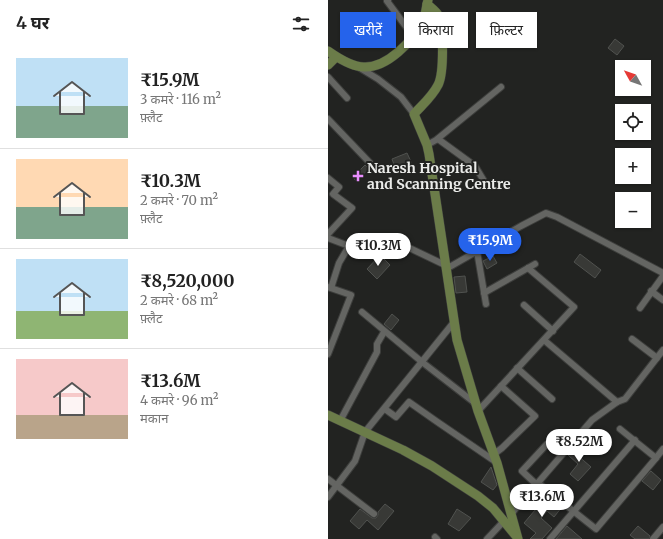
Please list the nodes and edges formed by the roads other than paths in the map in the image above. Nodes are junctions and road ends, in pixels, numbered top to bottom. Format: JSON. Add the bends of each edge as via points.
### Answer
{"nodes":[{"id":1,"x":388,"y":0,"type":"edge"},
{"id":2,"x":427,"y":2,"type":"edge"},
{"id":3,"x":425,"y":12,"type":"edge"},
{"id":4,"x":404,"y":24,"type":"edge"},
{"id":5,"x":404,"y":46,"type":"edge"},
{"id":6,"x":332,"y":54,"type":"edge"},
{"id":7,"x":328,"y":65,"type":"edge"},
{"id":8,"x":356,"y":66,"type":"junction"},
{"id":9,"x":328,"y":77,"type":"edge"},
{"id":10,"x":501,"y":87,"type":"dead end"},
{"id":11,"x":348,"y":98,"type":"dead end"},
{"id":12,"x":414,"y":114,"type":"junction"},
{"id":13,"x":328,"y":119,"type":"edge"},
{"id":14,"x":438,"y":139,"type":"junction"},
{"id":15,"x":427,"y":145,"type":"junction"},
{"id":16,"x":371,"y":164,"type":"dead end"},
{"id":17,"x":328,"y":178,"type":"edge"},
{"id":18,"x":484,"y":181,"type":"dead end"},
{"id":19,"x":328,"y":234,"type":"edge"},
{"id":20,"x":328,"y":238,"type":"edge"},
{"id":21,"x":399,"y":242,"type":"dead end"},
{"id":22,"x":478,"y":251,"type":"junction"},
{"id":23,"x":535,"y":264,"type":"dead end"},
{"id":24,"x":446,"y":267,"type":"junction"},
{"id":25,"x":528,"y":268,"type":"junction"},
{"id":26,"x":663,"y":273,"type":"edge"},
{"id":27,"x":663,"y":276,"type":"edge"},
{"id":28,"x":329,"y":287,"type":"edge"},
{"id":29,"x":651,"y":291,"type":"junction"},
{"id":30,"x":484,"y":293,"type":"junction"},
{"id":31,"x":663,"y":300,"type":"edge"},
{"id":32,"x":486,"y":304,"type":"dead end"},
{"id":33,"x":524,"y":305,"type":"dead end"},
{"id":34,"x":640,"y":308,"type":"dead end"},
{"id":35,"x":362,"y":312,"type":"dead end"},
{"id":36,"x":454,"y":322,"type":"junction"},
{"id":37,"x":553,"y":330,"type":"junction"},
{"id":38,"x":384,"y":332,"type":"junction"},
{"id":39,"x":632,"y":339,"type":"dead end"},
{"id":40,"x":544,"y":340,"type":"junction"},
{"id":41,"x":663,"y":350,"type":"edge"},
{"id":42,"x":328,"y":352,"type":"edge"},
{"id":43,"x":657,"y":358,"type":"junction"},
{"id":44,"x":422,"y":362,"type":"junction"},
{"id":45,"x":517,"y":368,"type":"junction"},
{"id":46,"x":501,"y":386,"type":"junction"},
{"id":47,"x":552,"y":399,"type":"dead end"},
{"id":48,"x":617,"y":402,"type":"junction"},
{"id":49,"x":477,"y":407,"type":"junction"},
{"id":50,"x":385,"y":409,"type":"junction"},
{"id":51,"x":328,"y":415,"type":"edge"},
{"id":52,"x":340,"y":421,"type":"junction"},
{"id":53,"x":620,"y":429,"type":"dead end"},
{"id":54,"x":365,"y":432,"type":"junction"},
{"id":55,"x":635,"y":440,"type":"junction"},
{"id":56,"x":547,"y":444,"type":"dead end"},
{"id":57,"x":663,"y":449,"type":"edge"},
{"id":58,"x":494,"y":454,"type":"junction"},
{"id":59,"x":656,"y":458,"type":"junction"},
{"id":60,"x":497,"y":463,"type":"junction"},
{"id":61,"x":328,"y":479,"type":"edge"},
{"id":62,"x":538,"y":484,"type":"junction"},
{"id":63,"x":338,"y":486,"type":"junction"},
{"id":64,"x":328,"y":497,"type":"edge"},
{"id":65,"x":574,"y":511,"type":"junction"},
{"id":66,"x":374,"y":514,"type":"dead end"},
{"id":67,"x":511,"y":514,"type":"junction"},
{"id":68,"x":504,"y":521,"type":"junction"},
{"id":69,"x":663,"y":529,"type":"edge"},
{"id":70,"x":487,"y":539,"type":"edge"},
{"id":71,"x":518,"y":539,"type":"edge"},
{"id":72,"x":550,"y":539,"type":"edge"},
{"id":73,"x":654,"y":539,"type":"edge"}],
"edges":[{"from":1,"to":4,"type":"street"},
{"from":2,"to":3,"type":"street"},
{"from":2,"to":12,"type":"street","via":[[438,14],[442,66],[438,84],[430,98]]},
{"from":5,"to":8,"type":"street","via":[[384,63],[371,67]]},
{"from":6,"to":7,"type":"street"},
{"from":6,"to":8,"type":"street"},
{"from":8,"to":12,"type":"street","via":[[401,97]]},
{"from":9,"to":11,"type":"street"},
{"from":10,"to":14,"type":"street"},
{"from":12,"to":15,"type":"street"},
{"from":13,"to":16,"type":"street"},
{"from":14,"to":15,"type":"street"},
{"from":14,"to":18,"type":"street","via":[[475,166]]},
{"from":15,"to":24,"type":"street"},
{"from":17,"to":19,"type":"street","via":[[339,187],[334,194],[352,208]]},
{"from":20,"to":28,"type":"street","via":[[349,246]]},
{"from":21,"to":24,"type":"street"},
{"from":22,"to":24,"type":"street"},
{"from":22,"to":26,"type":"street","via":[[546,213]]},
{"from":22,"to":30,"type":"street"},
{"from":23,"to":25,"type":"street"},
{"from":24,"to":36,"type":"street"},
{"from":25,"to":30,"type":"street"},
{"from":25,"to":37,"type":"street","via":[[574,307]]},
{"from":27,"to":29,"type":"street"},
{"from":28,"to":42,"type":"street","via":[[351,295]]},
{"from":29,"to":31,"type":"street"},
{"from":29,"to":34,"type":"street"},
{"from":30,"to":32,"type":"street"},
{"from":33,"to":37,"type":"street"},
{"from":35,"to":38,"type":"street"},
{"from":36,"to":44,"type":"street"},
{"from":36,"to":49,"type":"street"},
{"from":37,"to":40,"type":"street"},
{"from":38,"to":44,"type":"street"},
{"from":38,"to":52,"type":"street","via":[[377,344],[377,352]]},
{"from":39,"to":43,"type":"street"},
{"from":40,"to":45,"type":"street"},
{"from":40,"to":48,"type":"street"},
{"from":41,"to":43,"type":"street"},
{"from":43,"to":48,"type":"street","via":[[625,399]]},
{"from":44,"to":49,"type":"street"},
{"from":44,"to":50,"type":"street"},
{"from":45,"to":46,"type":"street"},
{"from":45,"to":47,"type":"street"},
{"from":46,"to":49,"type":"street"},
{"from":46,"to":58,"type":"street","via":[[535,416]]},
{"from":48,"to":62,"type":"street","via":[[592,420]]},
{"from":49,"to":58,"type":"street"},
{"from":50,"to":54,"type":"street"},
{"from":50,"to":60,"type":"street","via":[[396,417],[409,402]]},
{"from":51,"to":52,"type":"street"},
{"from":52,"to":54,"type":"street"},
{"from":53,"to":55,"type":"street"},
{"from":54,"to":63,"type":"street","via":[[355,461]]},
{"from":54,"to":68,"type":"street","via":[[432,466],[478,496]]},
{"from":55,"to":59,"type":"street"},
{"from":55,"to":65,"type":"street"},
{"from":56,"to":62,"type":"street","via":[[522,470]]},
{"from":57,"to":59,"type":"street"},
{"from":58,"to":60,"type":"street"},
{"from":59,"to":65,"type":"street","via":[[596,529]]},
{"from":60,"to":67,"type":"street"},
{"from":61,"to":63,"type":"street"},
{"from":62,"to":65,"type":"street"},
{"from":62,"to":67,"type":"street"},
{"from":63,"to":64,"type":"street"},
{"from":63,"to":66,"type":"street"},
{"from":65,"to":72,"type":"street"},
{"from":67,"to":71,"type":"street"},
{"from":68,"to":70,"type":"street"},
{"from":68,"to":71,"type":"street"},
{"from":69,"to":73,"type":"street"}]}
